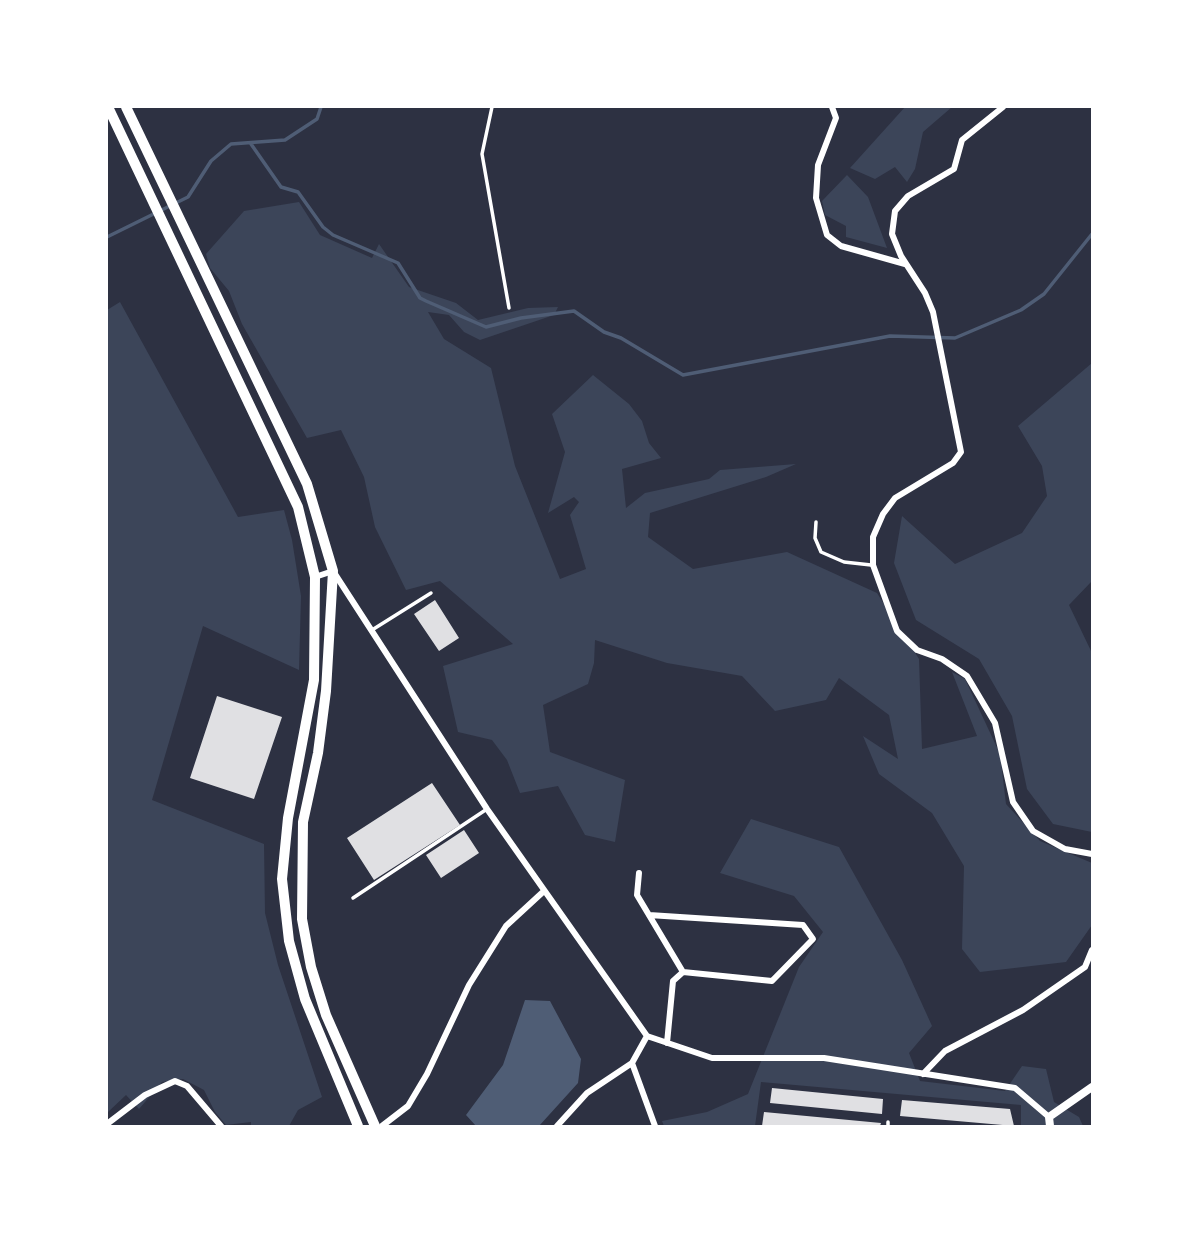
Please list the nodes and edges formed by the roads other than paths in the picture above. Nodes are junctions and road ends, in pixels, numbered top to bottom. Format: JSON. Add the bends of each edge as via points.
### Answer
{"nodes":[{"id":1,"x":108,"y":107,"type":"edge"},
{"id":2,"x":126,"y":107,"type":"edge"},
{"id":3,"x":492,"y":107,"type":"edge"},
{"id":4,"x":832,"y":107,"type":"edge"},
{"id":5,"x":1003,"y":107,"type":"edge"},
{"id":6,"x":906,"y":264,"type":"junction"},
{"id":7,"x":509,"y":308,"type":"dead end"},
{"id":8,"x":816,"y":522,"type":"dead end"},
{"id":9,"x":873,"y":565,"type":"junction"},
{"id":10,"x":332,"y":571,"type":"junction"},
{"id":11,"x":315,"y":577,"type":"junction"},
{"id":12,"x":430,"y":593,"type":"dead end"},
{"id":13,"x":372,"y":630,"type":"junction"},
{"id":14,"x":487,"y":809,"type":"junction"},
{"id":15,"x":1092,"y":854,"type":"edge"},
{"id":16,"x":639,"y":873,"type":"dead end"},
{"id":17,"x":544,"y":891,"type":"junction"},
{"id":18,"x":354,"y":898,"type":"dead end"},
{"id":19,"x":649,"y":915,"type":"junction"},
{"id":20,"x":1092,"y":950,"type":"edge"},
{"id":21,"x":683,"y":972,"type":"junction"},
{"id":22,"x":647,"y":1036,"type":"junction"},
{"id":23,"x":667,"y":1043,"type":"junction"},
{"id":24,"x":632,"y":1063,"type":"junction"},
{"id":25,"x":923,"y":1073,"type":"junction"},
{"id":26,"x":1092,"y":1087,"type":"edge"},
{"id":27,"x":1049,"y":1122,"type":"edge"},
{"id":28,"x":107,"y":1124,"type":"edge"},
{"id":29,"x":221,"y":1126,"type":"edge"},
{"id":30,"x":358,"y":1126,"type":"edge"},
{"id":31,"x":375,"y":1126,"type":"edge"},
{"id":32,"x":382,"y":1126,"type":"edge"},
{"id":33,"x":557,"y":1126,"type":"edge"},
{"id":34,"x":655,"y":1126,"type":"edge"}],
"edges":[{"from":1,"to":11,"type":"main road","via":[[294,495]]},
{"from":2,"to":10,"type":"main road","via":[[307,484]]},
{"from":3,"to":7,"type":"lane","via":[[482,154]]},
{"from":4,"to":6,"type":"street","via":[[836,118],[818,165],[816,198],[827,235],[841,246]]},
{"from":5,"to":6,"type":"street","via":[[962,140],[954,169],[908,196],[895,211],[892,234]]},
{"from":6,"to":9,"type":"street","via":[[933,313],[961,452],[953,463],[895,498],[883,513],[873,537]]},
{"from":8,"to":9,"type":"lane","via":[[815,538],[821,552],[844,562]]},
{"from":9,"to":15,"type":"street","via":[[897,631],[917,650],[942,659],[967,676],[995,723],[1013,802],[1033,831],[1065,849]]},
{"from":10,"to":11,"type":"street"},
{"from":10,"to":13,"type":"street"},
{"from":10,"to":31,"type":"main road","via":[[326,691],[303,822],[302,919],[326,1016]]},
{"from":11,"to":30,"type":"main road","via":[[314,680],[288,818],[282,879],[289,941],[305,999]]},
{"from":12,"to":13,"type":"lane"},
{"from":13,"to":14,"type":"street"},
{"from":14,"to":17,"type":"street"},
{"from":14,"to":18,"type":"lane"},
{"from":16,"to":19,"type":"street","via":[[637,895]]},
{"from":17,"to":22,"type":"street"},
{"from":17,"to":32,"type":"street","via":[[506,926],[469,985],[408,1106]]},
{"from":19,"to":21,"type":"street"},
{"from":19,"to":21,"type":"street","via":[[803,925],[813,939],[772,981]]},
{"from":20,"to":25,"type":"street","via":[[1085,967],[1023,1010],[945,1051]]},
{"from":21,"to":23,"type":"street","via":[[673,981]]},
{"from":22,"to":23,"type":"street"},
{"from":22,"to":24,"type":"street"},
{"from":23,"to":25,"type":"street","via":[[712,1058],[824,1058]]},
{"from":24,"to":33,"type":"street","via":[[587,1093]]},
{"from":24,"to":34,"type":"street"},
{"from":25,"to":27,"type":"street","via":[[1015,1088]]},
{"from":26,"to":27,"type":"street"},
{"from":28,"to":29,"type":"street","via":[[145,1095],[174,1082],[187,1086]]}]}
